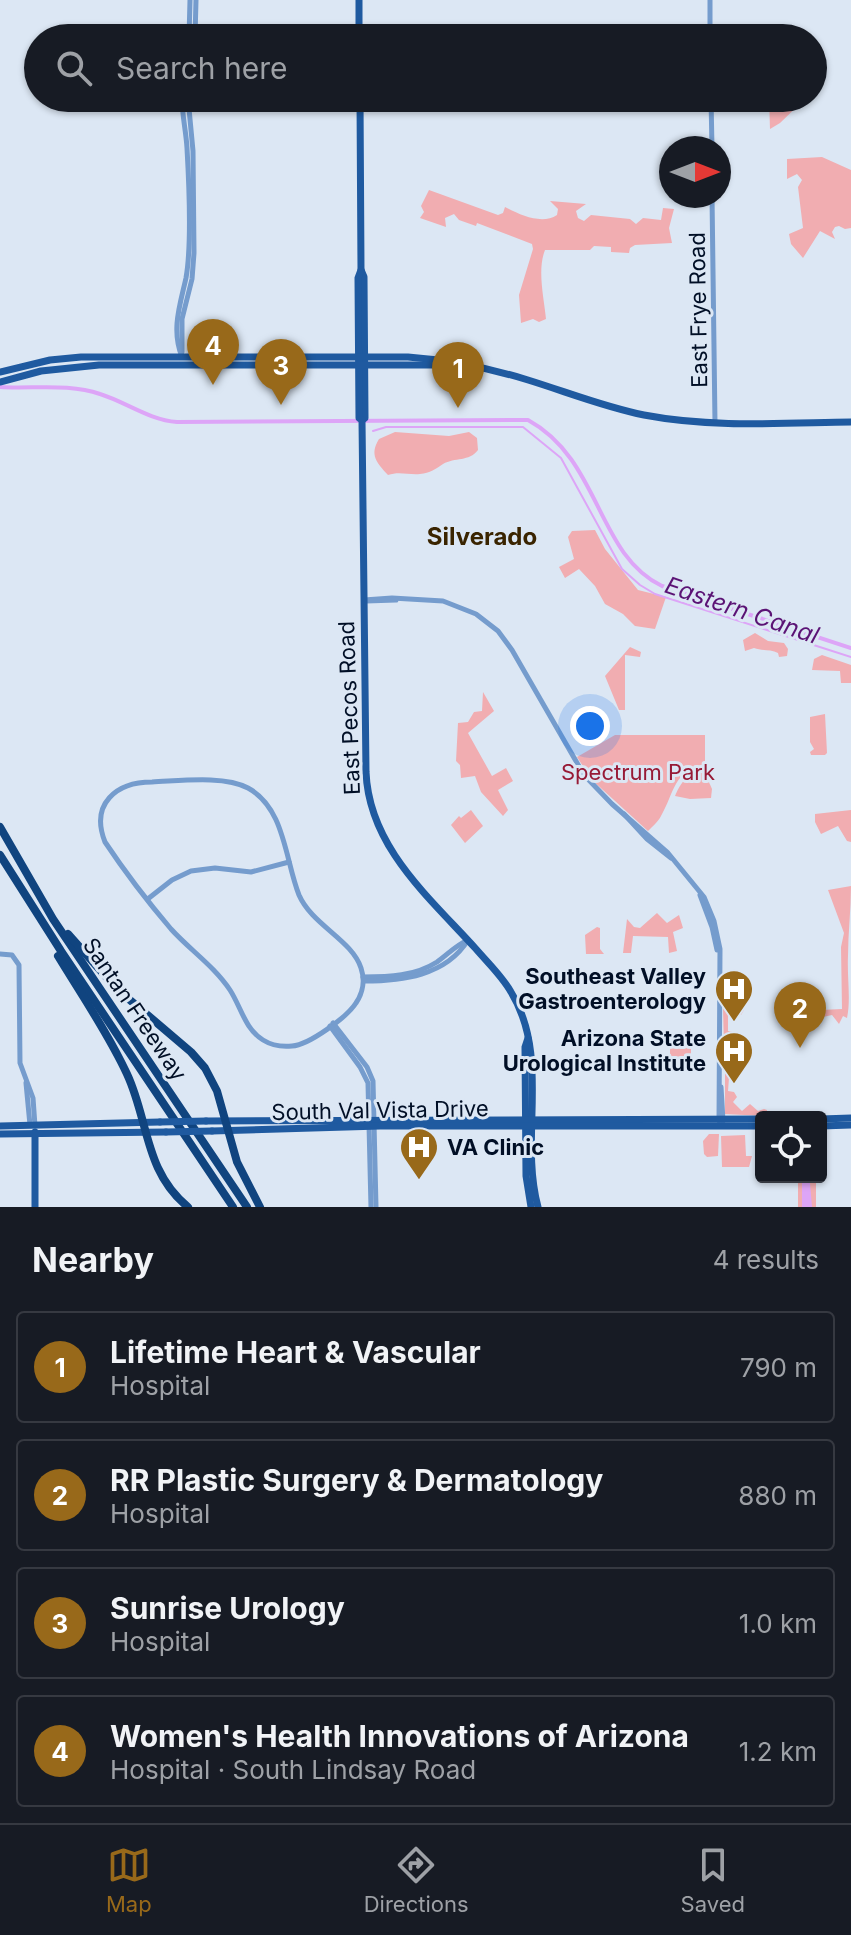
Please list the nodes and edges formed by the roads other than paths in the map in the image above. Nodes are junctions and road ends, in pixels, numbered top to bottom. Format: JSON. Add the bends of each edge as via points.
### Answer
{"nodes":[{"id":1,"x":193,"y":0,"type":"edge"},
{"id":2,"x":359,"y":0,"type":"edge"},
{"id":3,"x":710,"y":0,"type":"edge"},
{"id":4,"x":190,"y":24,"type":"edge"},
{"id":5,"x":194,"y":24,"type":"edge"},
{"id":6,"x":359,"y":24,"type":"edge"},
{"id":7,"x":710,"y":24,"type":"edge"},
{"id":8,"x":183,"y":112,"type":"edge"},
{"id":9,"x":189,"y":112,"type":"edge"},
{"id":10,"x":360,"y":112,"type":"edge"},
{"id":11,"x":711,"y":112,"type":"edge"},
{"id":12,"x":712,"y":136,"type":"edge"},
{"id":13,"x":712,"y":208,"type":"edge"},
{"id":14,"x":182,"y":357,"type":"junction"},
{"id":15,"x":307,"y":357,"type":"junction"},
{"id":16,"x":362,"y":360,"type":"junction"},
{"id":17,"x":282,"y":365,"type":"junction"},
{"id":18,"x":0,"y":372,"type":"edge"},
{"id":19,"x":0,"y":382,"type":"edge"},
{"id":20,"x":851,"y":422,"type":"edge"},
{"id":21,"x":715,"y":423,"type":"junction"},
{"id":22,"x":364,"y":600,"type":"junction"},
{"id":23,"x":0,"y":827,"type":"edge"},
{"id":24,"x":0,"y":855,"type":"edge"},
{"id":25,"x":289,"y":862,"type":"junction"},
{"id":26,"x":20,"y":889,"type":"junction"},
{"id":27,"x":40,"y":899,"type":"junction"},
{"id":28,"x":148,"y":899,"type":"junction"},
{"id":29,"x":468,"y":940,"type":"junction"},
{"id":30,"x":0,"y":954,"type":"edge"},
{"id":31,"x":364,"y":979,"type":"junction"},
{"id":32,"x":332,"y":1024,"type":"junction"},
{"id":33,"x":851,"y":1118,"type":"edge"},
{"id":34,"x":671,"y":1119,"type":"junction"},
{"id":35,"x":755,"y":1119,"type":"edge"},
{"id":36,"x":827,"y":1119,"type":"edge"},
{"id":37,"x":225,"y":1120,"type":"junction"},
{"id":38,"x":143,"y":1122,"type":"junction"},
{"id":39,"x":617,"y":1122,"type":"junction"},
{"id":40,"x":721,"y":1122,"type":"junction"},
{"id":41,"x":373,"y":1123,"type":"junction"},
{"id":42,"x":451,"y":1123,"type":"junction"},
{"id":43,"x":529,"y":1123,"type":"junction"},
{"id":44,"x":652,"y":1125,"type":"junction"},
{"id":45,"x":755,"y":1125,"type":"edge"},
{"id":46,"x":851,"y":1125,"type":"edge"},
{"id":47,"x":0,"y":1126,"type":"edge"},
{"id":48,"x":827,"y":1126,"type":"edge"},
{"id":49,"x":32,"y":1130,"type":"junction"},
{"id":50,"x":228,"y":1131,"type":"junction"},
{"id":51,"x":146,"y":1133,"type":"junction"},
{"id":52,"x":0,"y":1134,"type":"edge"},
{"id":53,"x":32,"y":1207,"type":"edge"},
{"id":54,"x":188,"y":1207,"type":"edge"},
{"id":55,"x":233,"y":1207,"type":"edge"},
{"id":56,"x":247,"y":1207,"type":"edge"},
{"id":57,"x":260,"y":1207,"type":"edge"},
{"id":58,"x":373,"y":1207,"type":"edge"},
{"id":59,"x":535,"y":1207,"type":"edge"}],
"edges":[{"from":1,"to":4,"type":"street"},
{"from":1,"to":5,"type":"street"},
{"from":2,"to":6,"type":"main road"},
{"from":3,"to":7,"type":"street"},
{"from":8,"to":14,"type":"street","via":[[188,252],[178,309]]},
{"from":9,"to":14,"type":"street","via":[[194,253],[182,319]]},
{"from":10,"to":16,"type":"main road","name":"East Pecos Road"},
{"from":11,"to":12,"type":"street"},
{"from":13,"to":21,"type":"street","name":"East Frye Road"},
{"from":14,"to":15,"type":"main road"},
{"from":14,"to":18,"type":"main road","via":[[64,358]]},
{"from":15,"to":16,"type":"main road"},
{"from":15,"to":17,"type":"main road"},
{"from":16,"to":17,"type":"main road"},
{"from":16,"to":21,"type":"main road","via":[[449,363],[509,374],[627,411]]},
{"from":16,"to":22,"type":"main road","name":"East Pecos Road"},
{"from":17,"to":19,"type":"main road","via":[[84,366]]},
{"from":20,"to":21,"type":"main road"},
{"from":22,"to":29,"type":"main road","name":"East Pecos Road","via":[[366,772],[372,814],[396,859]]},
{"from":22,"to":40,"type":"street","via":[[429,599],[460,606],[498,631],[584,775],[671,858],[700,894],[719,954]]},
{"from":23,"to":27,"type":"highway","name":"Santan Freeway"},
{"from":24,"to":26,"type":"highway","name":"Santan Freeway"},
{"from":25,"to":28,"type":"street","via":[[251,872],[191,871]]},
{"from":25,"to":28,"type":"street","via":[[274,815],[249,788],[222,781],[131,783],[105,803],[101,829]]},
{"from":25,"to":31,"type":"street","via":[[302,901],[354,956]]},
{"from":26,"to":38,"type":"highway","via":[[125,1070]]},
{"from":26,"to":55,"type":"highway","name":"Santan Freeway"},
{"from":27,"to":37,"type":"highway","via":[[108,980],[201,1062]]},
{"from":27,"to":56,"type":"highway","name":"Santan Freeway"},
{"from":28,"to":32,"type":"street","via":[[227,986],[259,1038],[293,1046]]},
{"from":29,"to":31,"type":"street","via":[[419,970]]},
{"from":29,"to":43,"type":"main road","name":"East Pecos Road","via":[[512,993],[523,1018]]},
{"from":30,"to":49,"type":"street","via":[[15,957],[19,968],[20,1063],[33,1098]]},
{"from":31,"to":32,"type":"street","via":[[355,1005]]},
{"from":32,"to":41,"type":"street","via":[[373,1081]]},
{"from":33,"to":36,"type":"main road"},
{"from":34,"to":39,"type":"main road","name":"South Val Vista Drive"},
{"from":34,"to":40,"type":"main road","name":"South Val Vista Drive"},
{"from":34,"to":44,"type":"main road"},
{"from":35,"to":40,"type":"main road","name":"South Val Vista Drive"},
{"from":37,"to":38,"type":"main road","name":"South Val Vista Drive","bridge":true},
{"from":37,"to":41,"type":"main road","name":"South Val Vista Drive"},
{"from":37,"to":50,"type":"highway"},
{"from":38,"to":49,"type":"main road","name":"South Val Vista Drive"},
{"from":38,"to":51,"type":"highway"},
{"from":39,"to":43,"type":"main road","name":"South Val Vista Drive"},
{"from":39,"to":44,"type":"main road","name":"South Val Vista Drive"},
{"from":40,"to":44,"type":"main road","name":"South Val Vista Drive"},
{"from":40,"to":45,"type":"main road","name":"South Val Vista Drive"},
{"from":41,"to":42,"type":"main road","name":"South Val Vista Drive"},
{"from":41,"to":42,"type":"main road","name":"South Val Vista Drive"},
{"from":41,"to":50,"type":"main road","name":"South Val Vista Drive"},
{"from":41,"to":58,"type":"street"},
{"from":42,"to":43,"type":"main road","name":"South Val Vista Drive"},
{"from":42,"to":43,"type":"main road","name":"South Val Vista Drive"},
{"from":43,"to":59,"type":"main road","name":"East Pecos Road"},
{"from":43,"to":59,"type":"main road","name":"East Pecos Road","via":[[528,1195]]},
{"from":46,"to":48,"type":"main road"},
{"from":47,"to":49,"type":"main road","name":"South Val Vista Drive"},
{"from":49,"to":51,"type":"main road","name":"South Val Vista Drive"},
{"from":49,"to":52,"type":"main road","name":"South Val Vista Drive"},
{"from":49,"to":53,"type":"main road"},
{"from":50,"to":51,"type":"main road","name":"South Val Vista Drive","bridge":true},
{"from":50,"to":57,"type":"highway"},
{"from":51,"to":54,"type":"highway","via":[[162,1178]]}]}
